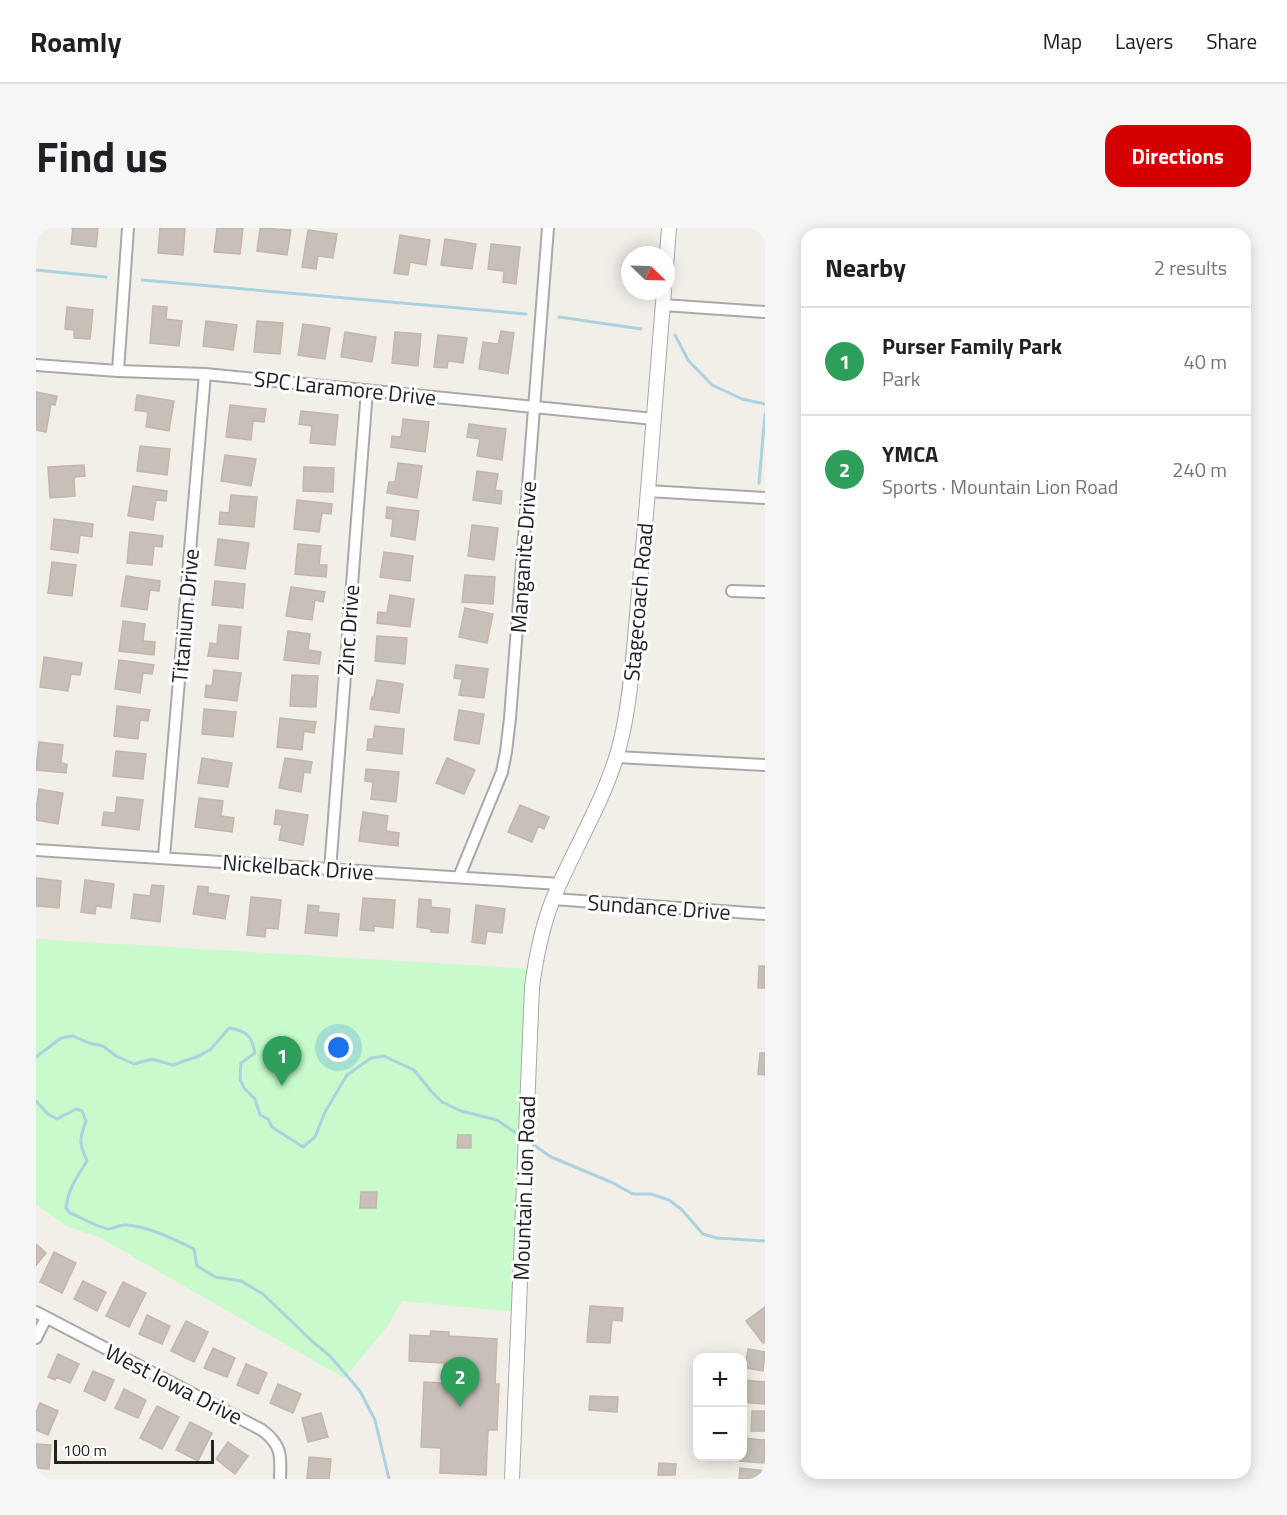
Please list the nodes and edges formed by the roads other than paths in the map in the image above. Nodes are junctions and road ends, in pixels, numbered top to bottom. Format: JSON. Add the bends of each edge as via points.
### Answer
{"nodes":[{"id":1,"x":128,"y":228,"type":"edge"},
{"id":2,"x":548,"y":228,"type":"edge"},
{"id":3,"x":669,"y":228,"type":"edge"},
{"id":4,"x":668,"y":246,"type":"edge"},
{"id":5,"x":663,"y":300,"type":"edge"},
{"id":6,"x":663,"y":306,"type":"junction"},
{"id":7,"x":765,"y":312,"type":"edge"},
{"id":8,"x":36,"y":365,"type":"edge"},
{"id":9,"x":118,"y":371,"type":"junction"},
{"id":10,"x":205,"y":374,"type":"junction"},
{"id":11,"x":367,"y":390,"type":"junction"},
{"id":12,"x":534,"y":406,"type":"junction"},
{"id":13,"x":654,"y":419,"type":"junction"},
{"id":14,"x":648,"y":491,"type":"junction"},
{"id":15,"x":765,"y":498,"type":"edge"},
{"id":16,"x":732,"y":591,"type":"dead end"},
{"id":17,"x":765,"y":592,"type":"edge"},
{"id":18,"x":616,"y":757,"type":"junction"},
{"id":19,"x":765,"y":765,"type":"edge"},
{"id":20,"x":36,"y":850,"type":"edge"},
{"id":21,"x":165,"y":857,"type":"junction"},
{"id":22,"x":330,"y":870,"type":"junction"},
{"id":23,"x":459,"y":877,"type":"junction"},
{"id":24,"x":560,"y":884,"type":"junction"},
{"id":25,"x":553,"y":899,"type":"junction"},
{"id":26,"x":765,"y":914,"type":"edge"},
{"id":27,"x":36,"y":1312,"type":"edge"},
{"id":28,"x":46,"y":1318,"type":"junction"},
{"id":29,"x":36,"y":1338,"type":"edge"},
{"id":30,"x":280,"y":1479,"type":"edge"},
{"id":31,"x":512,"y":1479,"type":"edge"}],
"edges":[{"from":1,"to":9,"type":"street"},
{"from":2,"to":12,"type":"street","name":"Manganite Drive"},
{"from":3,"to":4,"type":"street"},
{"from":5,"to":6,"type":"street","name":"Stagecoach Road"},
{"from":6,"to":7,"type":"street"},
{"from":6,"to":13,"type":"street","name":"Stagecoach Road"},
{"from":8,"to":9,"type":"street","name":"SPC Laramore Drive"},
{"from":9,"to":10,"type":"street","name":"SPC Laramore Drive"},
{"from":10,"to":11,"type":"street","name":"SPC Laramore Drive"},
{"from":10,"to":21,"type":"street","name":"Titanium Drive"},
{"from":11,"to":12,"type":"street","name":"SPC Laramore Drive"},
{"from":11,"to":22,"type":"street","name":"Zinc Drive"},
{"from":12,"to":13,"type":"street","name":"SPC Laramore Drive"},
{"from":12,"to":23,"type":"street","name":"Manganite Drive","via":[[506,752],[502,772]]},
{"from":13,"to":14,"type":"street","name":"Stagecoach Road"},
{"from":14,"to":15,"type":"street"},
{"from":14,"to":18,"type":"street","name":"Stagecoach Road","via":[[629,694]]},
{"from":16,"to":17,"type":"street"},
{"from":18,"to":19,"type":"street"},
{"from":18,"to":24,"type":"street","name":"Stagecoach Road"},
{"from":20,"to":21,"type":"street","name":"Nickelback Drive"},
{"from":21,"to":22,"type":"street","name":"Nickelback Drive"},
{"from":22,"to":23,"type":"street","name":"Nickelback Drive"},
{"from":23,"to":24,"type":"street","name":"Nickelback Drive"},
{"from":24,"to":25,"type":"street","name":"Stagecoach Road"},
{"from":25,"to":26,"type":"street","name":"Sundance Drive"},
{"from":25,"to":31,"type":"street","name":"Mountain Lion Road","via":[[538,948],[532,987]]},
{"from":27,"to":28,"type":"street","name":"West Iowa Drive"},
{"from":28,"to":29,"type":"street"},
{"from":28,"to":30,"type":"street","name":"West Iowa Drive","via":[[262,1430],[279,1447]]}]}
